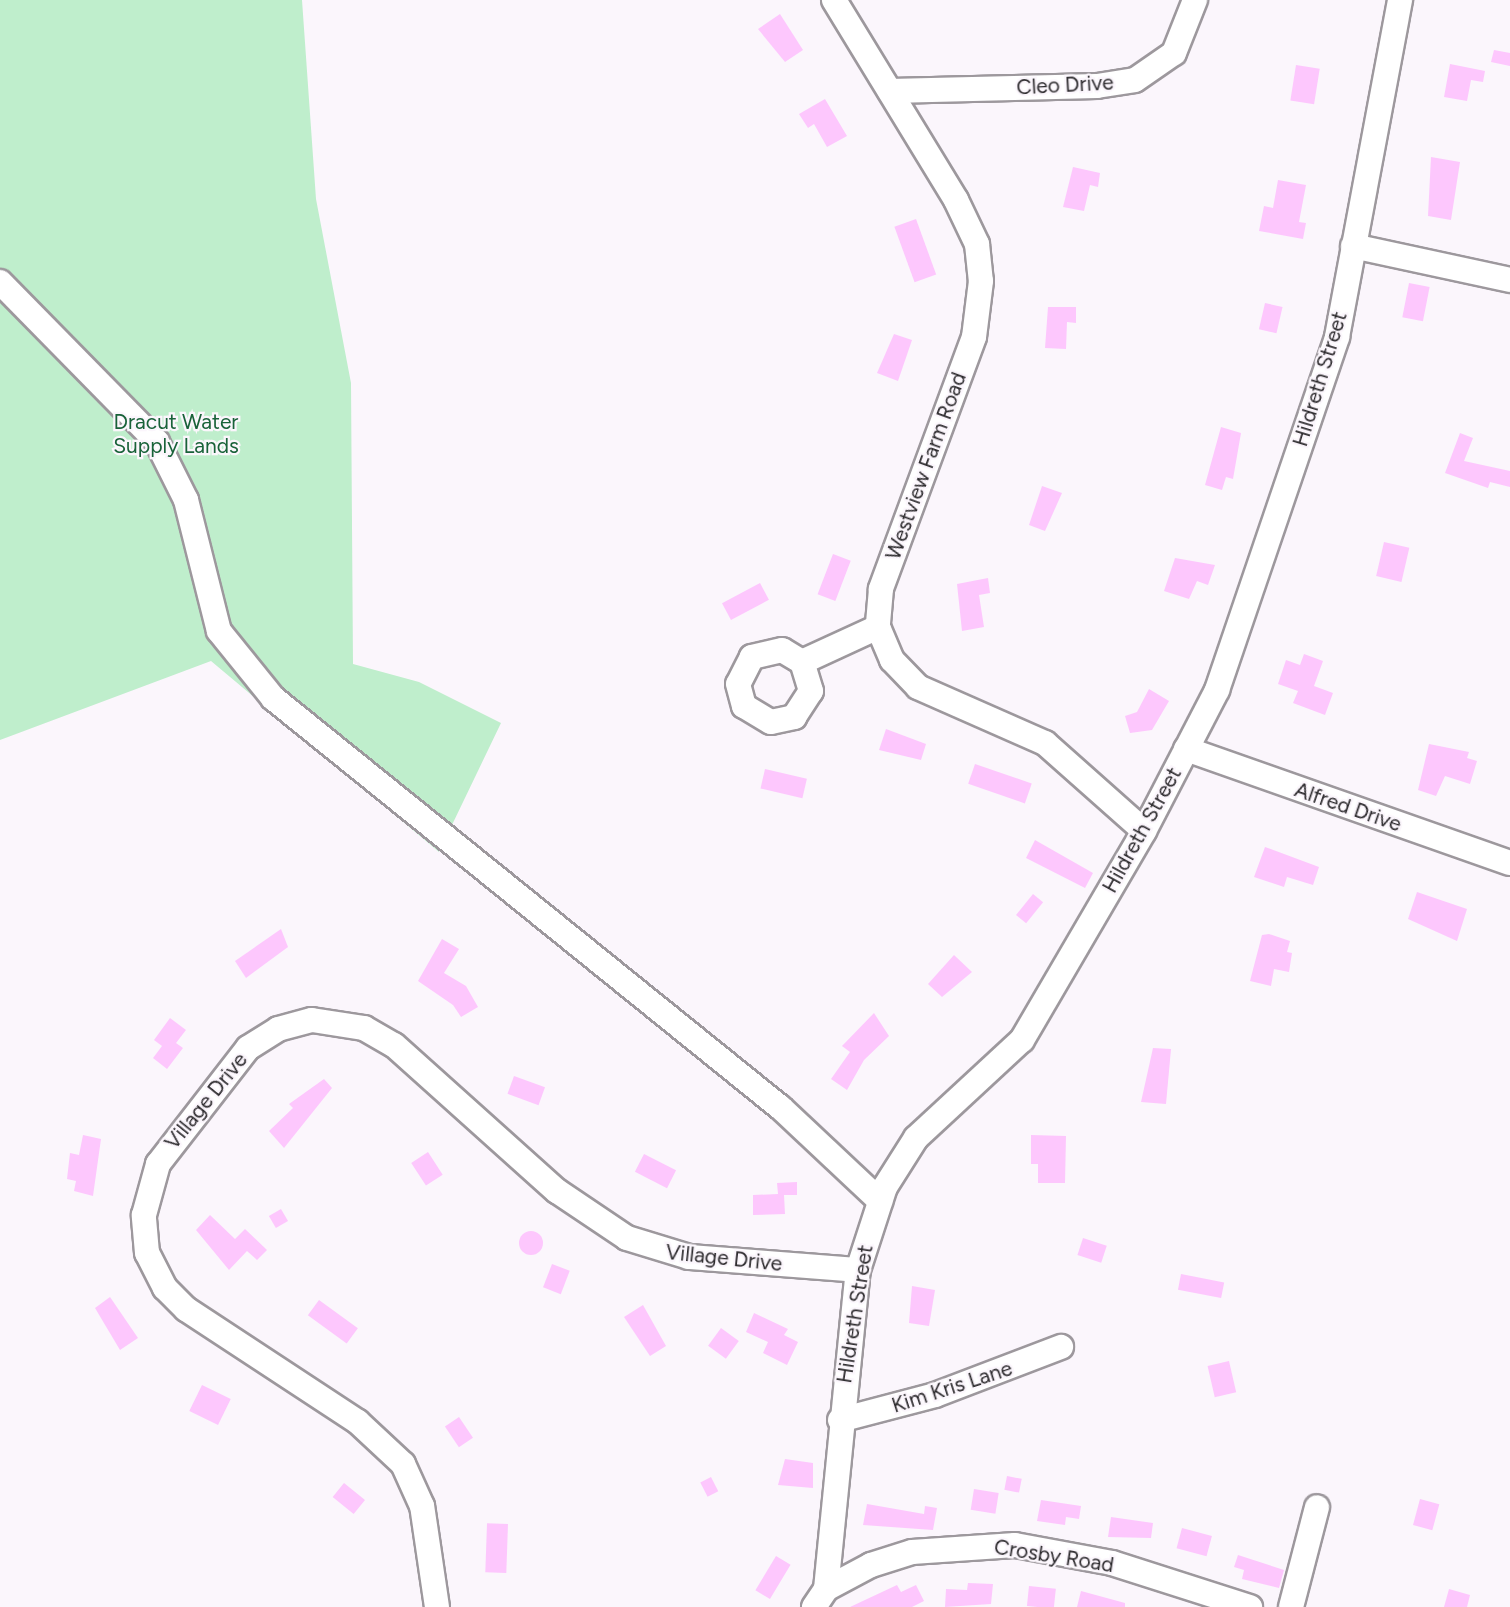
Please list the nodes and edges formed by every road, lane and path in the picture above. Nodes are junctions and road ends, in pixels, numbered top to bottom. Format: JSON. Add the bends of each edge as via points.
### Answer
{"nodes":[{"id":1,"x":834,"y":0,"type":"edge"},
{"id":2,"x":1195,"y":0,"type":"edge"},
{"id":3,"x":1400,"y":0,"type":"edge"},
{"id":4,"x":890,"y":91,"type":"junction"},
{"id":5,"x":1353,"y":246,"type":"junction"},
{"id":6,"x":1510,"y":280,"type":"edge"},
{"id":7,"x":0,"y":282,"type":"edge"},
{"id":8,"x":878,"y":627,"type":"junction"},
{"id":9,"x":802,"y":662,"type":"dead end"},
{"id":10,"x":1186,"y":749,"type":"junction"},
{"id":11,"x":1144,"y":831,"type":"junction"},
{"id":12,"x":1510,"y":863,"type":"edge"},
{"id":13,"x":880,"y":1202,"type":"junction"},
{"id":14,"x":858,"y":1270,"type":"junction"},
{"id":15,"x":1061,"y":1347,"type":"dead end"},
{"id":16,"x":840,"y":1420,"type":"junction"},
{"id":17,"x":1317,"y":1507,"type":"dead end"},
{"id":18,"x":820,"y":1598,"type":"edge"},
{"id":19,"x":437,"y":1607,"type":"edge"},
{"id":20,"x":1250,"y":1607,"type":"edge"},
{"id":21,"x":1291,"y":1607,"type":"edge"}],
"edges":[{"from":1,"to":4,"type":"street","name":"Westview Farm Road"},
{"from":2,"to":4,"type":"street","name":"Cleo Drive","via":[[1174,53],[1135,80]]},
{"from":3,"to":5,"type":"street","name":"Hildreth Street"},
{"from":4,"to":8,"type":"street","name":"Westview Farm Road","via":[[956,200],[977,244],[981,281],[974,337],[881,589]]},
{"from":5,"to":6,"type":"street"},
{"from":5,"to":10,"type":"street","name":"Hildreth Street","via":[[1334,347],[1217,690]]},
{"from":7,"to":13,"type":"street","via":[[157,442],[186,500],[219,631],[273,698],[781,1108]]},
{"from":8,"to":9,"type":"street"},
{"from":8,"to":11,"type":"street","name":"Westview Farm Road","via":[[892,660],[918,687],[1045,743]]},
{"from":10,"to":11,"type":"street","name":"Hildreth Street"},
{"from":10,"to":12,"type":"street","name":"Alfred Drive"},
{"from":11,"to":13,"type":"street","name":"Hildreth Street","via":[[1022,1040],[916,1138]]},
{"from":13,"to":14,"type":"street","name":"Hildreth Street"},
{"from":14,"to":16,"type":"street","name":"Hildreth Street"},
{"from":14,"to":19,"type":"street","name":"Village Drive","via":[[689,1257],[627,1238],[557,1191],[394,1045],[364,1028],[312,1020],[278,1029],[248,1048],[158,1164],[144,1215],[147,1253],[165,1288],[186,1309],[358,1422],[404,1464],[422,1506]]},
{"from":15,"to":16,"type":"street","name":"Kim Kris Lane","via":[[935,1395]]},
{"from":16,"to":18,"type":"street","name":"Hildreth Street"},
{"from":17,"to":21,"type":"street"},
{"from":18,"to":20,"type":"street","name":"Crosby Road","via":[[871,1565],[912,1552],[1015,1545],[1112,1563]]}]}
